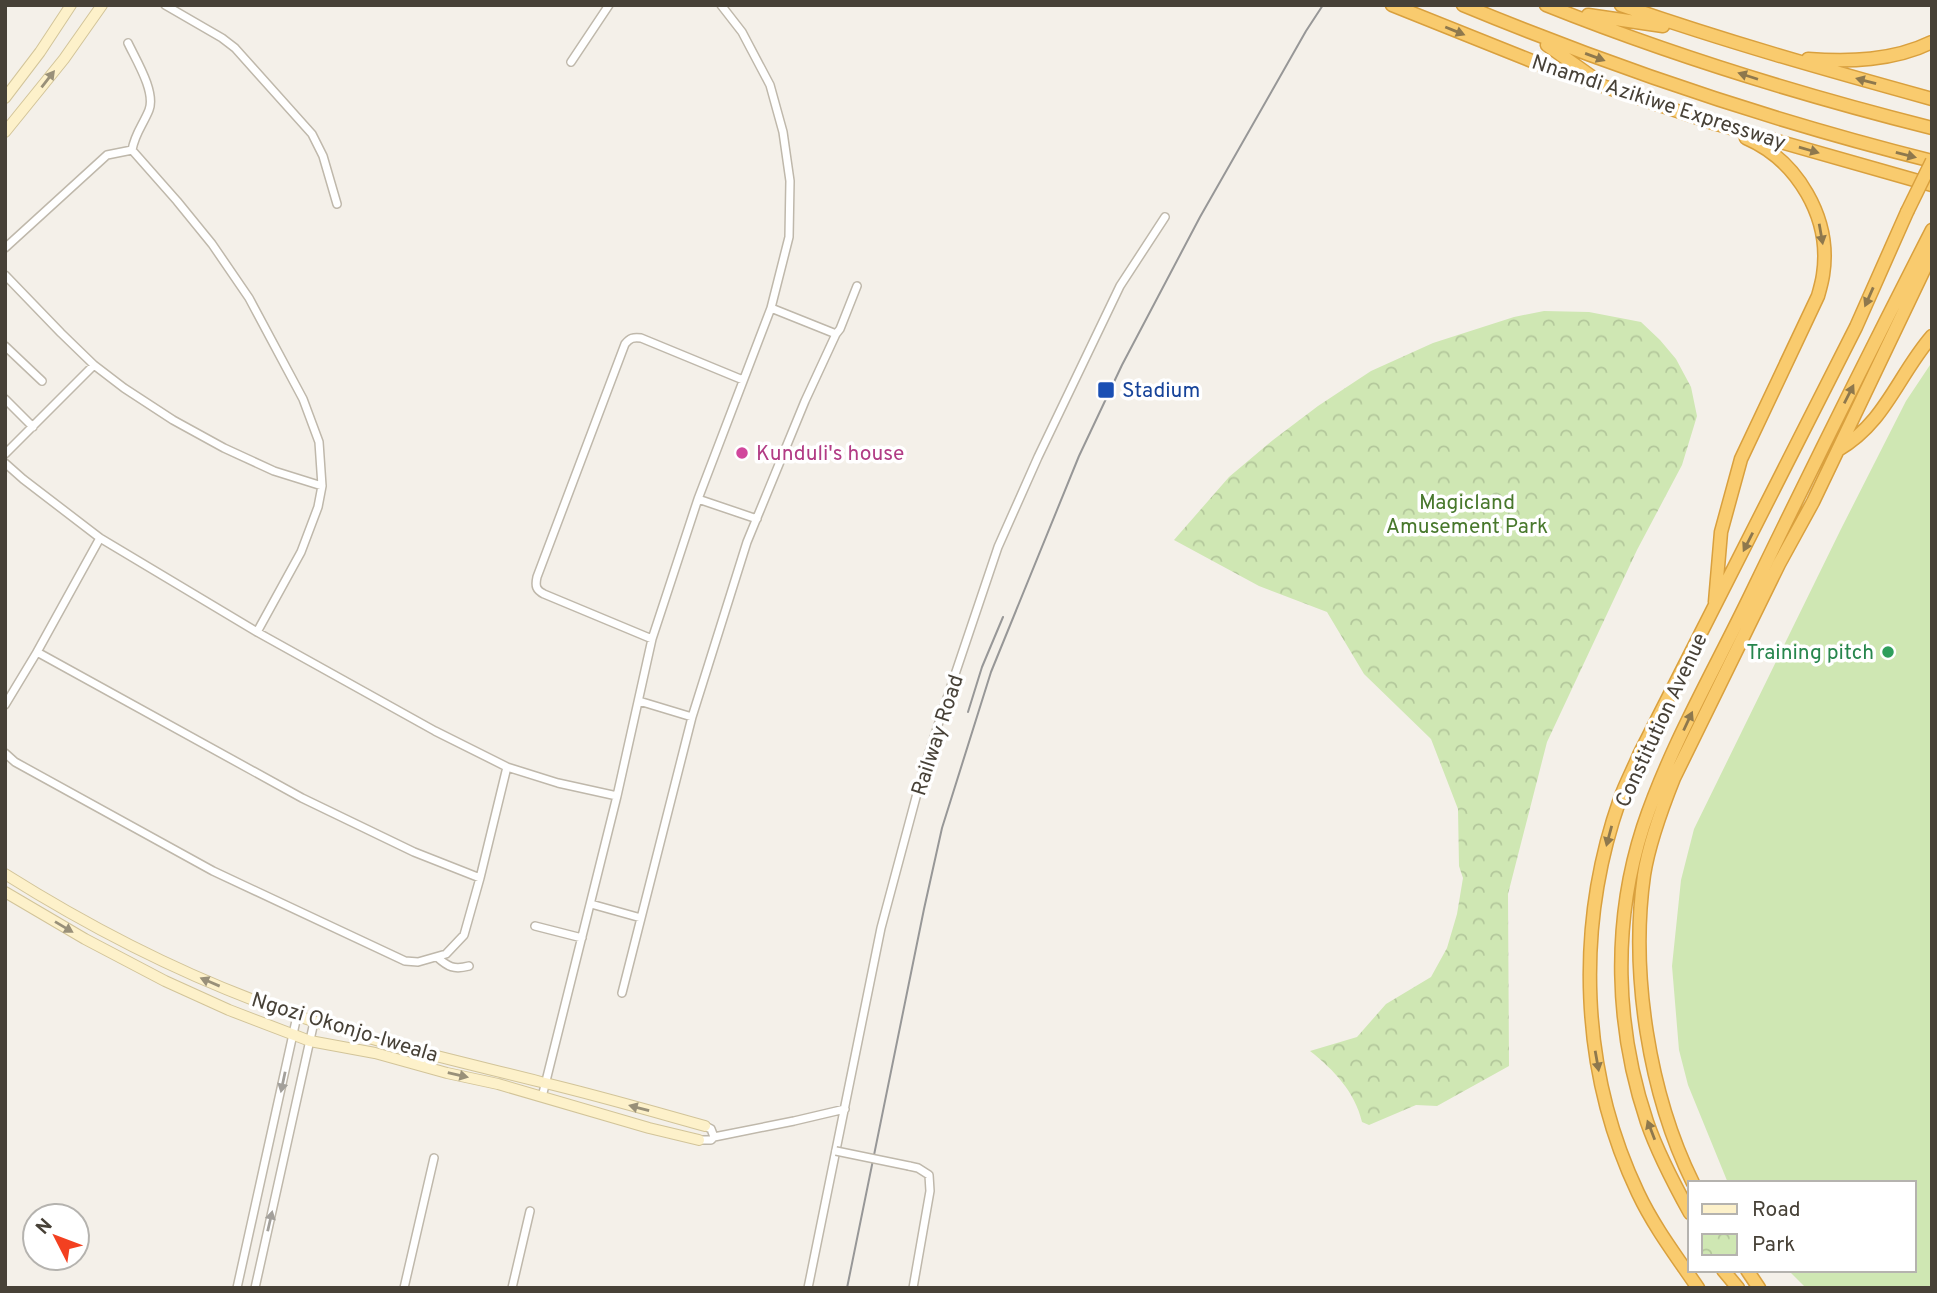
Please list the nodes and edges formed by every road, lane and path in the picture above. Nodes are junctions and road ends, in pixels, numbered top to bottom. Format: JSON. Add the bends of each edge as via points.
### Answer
{"nodes":[{"id":1,"x":71,"y":5,"type":"edge"},
{"id":2,"x":102,"y":5,"type":"edge"},
{"id":3,"x":165,"y":5,"type":"edge"},
{"id":4,"x":609,"y":5,"type":"edge"},
{"id":5,"x":721,"y":5,"type":"edge"},
{"id":6,"x":1392,"y":5,"type":"edge"},
{"id":7,"x":1463,"y":5,"type":"edge"},
{"id":8,"x":1546,"y":5,"type":"edge"},
{"id":9,"x":1621,"y":5,"type":"edge"},
{"id":10,"x":1561,"y":11,"type":"junction"},
{"id":11,"x":1691,"y":30,"type":"junction"},
{"id":12,"x":1533,"y":34,"type":"junction"},
{"id":13,"x":128,"y":43,"type":"dead end"},
{"id":14,"x":1932,"y":43,"type":"edge"},
{"id":15,"x":1783,"y":58,"type":"junction"},
{"id":16,"x":571,"y":62,"type":"dead end"},
{"id":17,"x":1608,"y":88,"type":"junction"},
{"id":18,"x":5,"y":98,"type":"edge"},
{"id":19,"x":1932,"y":99,"type":"edge"},
{"id":20,"x":1710,"y":122,"type":"junction"},
{"id":21,"x":1932,"y":128,"type":"edge"},
{"id":22,"x":5,"y":132,"type":"edge"},
{"id":23,"x":132,"y":150,"type":"junction"},
{"id":24,"x":1932,"y":161,"type":"edge"},
{"id":25,"x":1932,"y":185,"type":"edge"},
{"id":26,"x":337,"y":204,"type":"dead end"},
{"id":27,"x":1166,"y":217,"type":"dead end"},
{"id":28,"x":1930,"y":233,"type":"edge"},
{"id":29,"x":5,"y":248,"type":"edge"},
{"id":30,"x":1930,"y":256,"type":"edge"},
{"id":31,"x":5,"y":275,"type":"edge"},
{"id":32,"x":857,"y":286,"type":"dead end"},
{"id":33,"x":771,"y":307,"type":"junction"},
{"id":34,"x":836,"y":334,"type":"junction"},
{"id":35,"x":1932,"y":336,"type":"edge"},
{"id":36,"x":5,"y":346,"type":"edge"},
{"id":37,"x":94,"y":365,"type":"junction"},
{"id":38,"x":743,"y":380,"type":"junction"},
{"id":39,"x":42,"y":381,"type":"dead end"},
{"id":40,"x":5,"y":399,"type":"edge"},
{"id":41,"x":33,"y":427,"type":"junction"},
{"id":42,"x":5,"y":454,"type":"edge"},
{"id":43,"x":1835,"y":456,"type":"junction"},
{"id":44,"x":5,"y":463,"type":"edge"},
{"id":45,"x":322,"y":486,"type":"junction"},
{"id":46,"x":698,"y":499,"type":"junction"},
{"id":47,"x":757,"y":519,"type":"junction"},
{"id":48,"x":100,"y":538,"type":"junction"},
{"id":49,"x":1714,"y":608,"type":"junction"},
{"id":50,"x":257,"y":632,"type":"junction"},
{"id":51,"x":652,"y":639,"type":"junction"},
{"id":52,"x":37,"y":652,"type":"junction"},
{"id":53,"x":639,"y":701,"type":"junction"},
{"id":54,"x":5,"y":705,"type":"edge"},
{"id":55,"x":692,"y":717,"type":"junction"},
{"id":56,"x":5,"y":752,"type":"edge"},
{"id":57,"x":507,"y":767,"type":"junction"},
{"id":58,"x":617,"y":796,"type":"junction"},
{"id":59,"x":5,"y":874,"type":"edge"},
{"id":60,"x":480,"y":878,"type":"junction"},
{"id":61,"x":5,"y":891,"type":"edge"},
{"id":62,"x":591,"y":904,"type":"junction"},
{"id":63,"x":641,"y":918,"type":"junction"},
{"id":64,"x":1639,"y":925,"type":"junction"},
{"id":65,"x":535,"y":926,"type":"dead end"},
{"id":66,"x":582,"y":938,"type":"junction"},
{"id":67,"x":437,"y":957,"type":"junction"},
{"id":68,"x":469,"y":966,"type":"dead end"},
{"id":69,"x":622,"y":993,"type":"dead end"},
{"id":70,"x":298,"y":1016,"type":"junction"},
{"id":71,"x":1623,"y":1018,"type":"junction"},
{"id":72,"x":314,"y":1022,"type":"junction"},
{"id":73,"x":293,"y":1035,"type":"junction"},
{"id":74,"x":310,"y":1041,"type":"junction"},
{"id":75,"x":545,"y":1083,"type":"junction"},
{"id":76,"x":542,"y":1097,"type":"junction"},
{"id":77,"x":845,"y":1109,"type":"junction"},
{"id":78,"x":705,"y":1126,"type":"joint"},
{"id":79,"x":713,"y":1137,"type":"junction"},
{"id":80,"x":1673,"y":1137,"type":"junction"},
{"id":81,"x":699,"y":1140,"type":"joint"},
{"id":82,"x":836,"y":1151,"type":"junction"},
{"id":83,"x":435,"y":1158,"type":"dead end"},
{"id":84,"x":1692,"y":1181,"type":"edge"},
{"id":85,"x":1684,"y":1201,"type":"junction"},
{"id":86,"x":1688,"y":1209,"type":"edge"},
{"id":87,"x":530,"y":1211,"type":"dead end"},
{"id":88,"x":1723,"y":1272,"type":"edge"},
{"id":89,"x":1748,"y":1272,"type":"edge"},
{"id":90,"x":237,"y":1288,"type":"edge"},
{"id":91,"x":255,"y":1288,"type":"edge"},
{"id":92,"x":404,"y":1288,"type":"edge"},
{"id":93,"x":512,"y":1288,"type":"edge"},
{"id":94,"x":808,"y":1288,"type":"edge"},
{"id":95,"x":914,"y":1288,"type":"edge"},
{"id":96,"x":1698,"y":1288,"type":"edge"},
{"id":97,"x":1735,"y":1288,"type":"edge"},
{"id":98,"x":1759,"y":1288,"type":"edge"}],
"edges":[{"from":1,"to":18,"type":"street"},
{"from":22,"to":2,"type":"street","one_way":true},
{"from":3,"to":26,"type":"street","via":[[235,48],[312,134]]},
{"from":4,"to":16,"type":"street"},
{"from":5,"to":33,"type":"street","via":[[742,32],[770,85],[783,132],[790,180],[789,237]]},
{"from":6,"to":17,"type":"highway","name":"Nnamdi Azikiwe Expressway","one_way":true},
{"from":7,"to":12,"type":"highway","name":"Nnamdi Azikiwe Expressway"},
{"from":8,"to":10,"type":"highway"},
{"from":9,"to":11,"type":"highway"},
{"from":10,"to":11,"type":"highway"},
{"from":21,"to":10,"type":"highway","one_way":true,"via":[[1777,85]]},
{"from":11,"to":15,"type":"highway"},
{"from":12,"to":17,"type":"highway"},
{"from":12,"to":24,"type":"highway","name":"Nnamdi Azikiwe Expressway","one_way":true,"via":[[1769,115]]},
{"from":13,"to":23,"type":"street","via":[[151,98]]},
{"from":14,"to":15,"type":"highway","via":[[1870,59]]},
{"from":19,"to":15,"type":"highway","one_way":true},
{"from":17,"to":20,"type":"highway","name":"Nnamdi Azikiwe Expressway"},
{"from":20,"to":25,"type":"highway","name":"Nnamdi Azikiwe Expressway","one_way":true},
{"from":20,"to":49,"type":"highway","one_way":true,"via":[[1755,142],[1802,184],[1821,229],[1824,273],[1818,296],[1741,459],[1721,532]]},
{"from":23,"to":29,"type":"street","via":[[107,155]]},
{"from":23,"to":45,"type":"street","via":[[212,244],[260,316],[313,423]]},
{"from":24,"to":49,"type":"highway","name":"Constitution Avenue","one_way":true,"bridge":true,"via":[[1856,327]]},
{"from":27,"to":77,"type":"street","name":"Railway Road","via":[[1099,327],[998,547],[916,797],[881,928]]},
{"from":28,"to":30,"type":"highway"},
{"from":71,"to":28,"type":"highway","name":"Constitution Avenue","one_way":true,"via":[[1623,922],[1643,828],[1660,783]]},
{"from":30,"to":43,"type":"highway"},
{"from":31,"to":37,"type":"street"},
{"from":32,"to":34,"type":"street"},
{"from":33,"to":34,"type":"street"},
{"from":33,"to":38,"type":"street"},
{"from":34,"to":47,"type":"street"},
{"from":35,"to":43,"type":"highway","via":[[1874,421]]},
{"from":36,"to":39,"type":"street"},
{"from":37,"to":41,"type":"street"},
{"from":37,"to":45,"type":"street","via":[[223,448]]},
{"from":38,"to":46,"type":"street"},
{"from":38,"to":51,"type":"street","via":[[641,338],[629,339],[537,577],[538,591]]},
{"from":40,"to":41,"type":"street"},
{"from":41,"to":42,"type":"street"},
{"from":43,"to":64,"type":"highway","via":[[1674,778],[1644,872]]},
{"from":44,"to":48,"type":"street"},
{"from":45,"to":50,"type":"street","via":[[300,552]]},
{"from":46,"to":47,"type":"street"},
{"from":46,"to":51,"type":"street"},
{"from":47,"to":55,"type":"street"},
{"from":48,"to":50,"type":"street"},
{"from":48,"to":52,"type":"street"},
{"from":49,"to":96,"type":"highway","name":"Constitution Avenue","one_way":true,"via":[[1620,798],[1597,891],[1590,943],[1595,1055],[1616,1139],[1639,1195]]},
{"from":50,"to":57,"type":"street"},
{"from":51,"to":53,"type":"street"},
{"from":52,"to":54,"type":"street"},
{"from":52,"to":60,"type":"street","via":[[302,798]]},
{"from":53,"to":55,"type":"street"},
{"from":53,"to":58,"type":"street"},
{"from":55,"to":63,"type":"street"},
{"from":56,"to":67,"type":"street","via":[[213,871],[301,913],[405,961]]},
{"from":57,"to":58,"type":"street"},
{"from":57,"to":60,"type":"street"},
{"from":58,"to":62,"type":"street"},
{"from":70,"to":59,"type":"street","name":"Ngozi Okonjo-Iweala","one_way":true,"via":[[115,939]]},
{"from":60,"to":67,"type":"street","via":[[464,935]]},
{"from":61,"to":73,"type":"street","name":"Ngozi Okonjo-Iweala","one_way":true,"via":[[165,981]]},
{"from":62,"to":63,"type":"street"},
{"from":62,"to":66,"type":"street"},
{"from":63,"to":69,"type":"street"},
{"from":64,"to":71,"type":"highway"},
{"from":64,"to":80,"type":"highway","via":[[1641,995]]},
{"from":65,"to":66,"type":"street"},
{"from":66,"to":75,"type":"street"},
{"from":67,"to":68,"type":"street","via":[[447,966]]},
{"from":70,"to":72,"type":"street","name":"Ngozi Okonjo-Iweala"},
{"from":70,"to":73,"type":"street"},
{"from":85,"to":71,"type":"highway","name":"Constitution Avenue","one_way":true,"via":[[1647,1122]]},
{"from":72,"to":74,"type":"street"},
{"from":72,"to":75,"type":"street","name":"Ngozi Okonjo-Iweala"},
{"from":73,"to":74,"type":"street","name":"Ngozi Okonjo-Iweala"},
{"from":73,"to":90,"type":"street","one_way":true},
{"from":74,"to":76,"type":"street","name":"Ngozi Okonjo-Iweala","one_way":true,"via":[[375,1053]]},
{"from":91,"to":74,"type":"street","one_way":true},
{"from":75,"to":76,"type":"street"},
{"from":78,"to":75,"type":"street","name":"Ngozi Okonjo-Iweala","one_way":true},
{"from":76,"to":81,"type":"street","name":"Ngozi Okonjo-Iweala"},
{"from":77,"to":79,"type":"street"},
{"from":77,"to":82,"type":"street","name":"Railway Road"},
{"from":78,"to":79,"type":"street"},
{"from":79,"to":81,"type":"street"},
{"from":80,"to":84,"type":"highway"},
{"from":80,"to":85,"type":"highway"},
{"from":82,"to":94,"type":"street","name":"Railway Road"},
{"from":82,"to":95,"type":"street","bridge":true,"via":[[918,1168],[929,1175]]},
{"from":83,"to":92,"type":"street"},
{"from":85,"to":86,"type":"highway","name":"Constitution Avenue"},
{"from":87,"to":93,"type":"street"},
{"from":88,"to":97,"type":"highway"},
{"from":89,"to":98,"type":"highway"}]}
